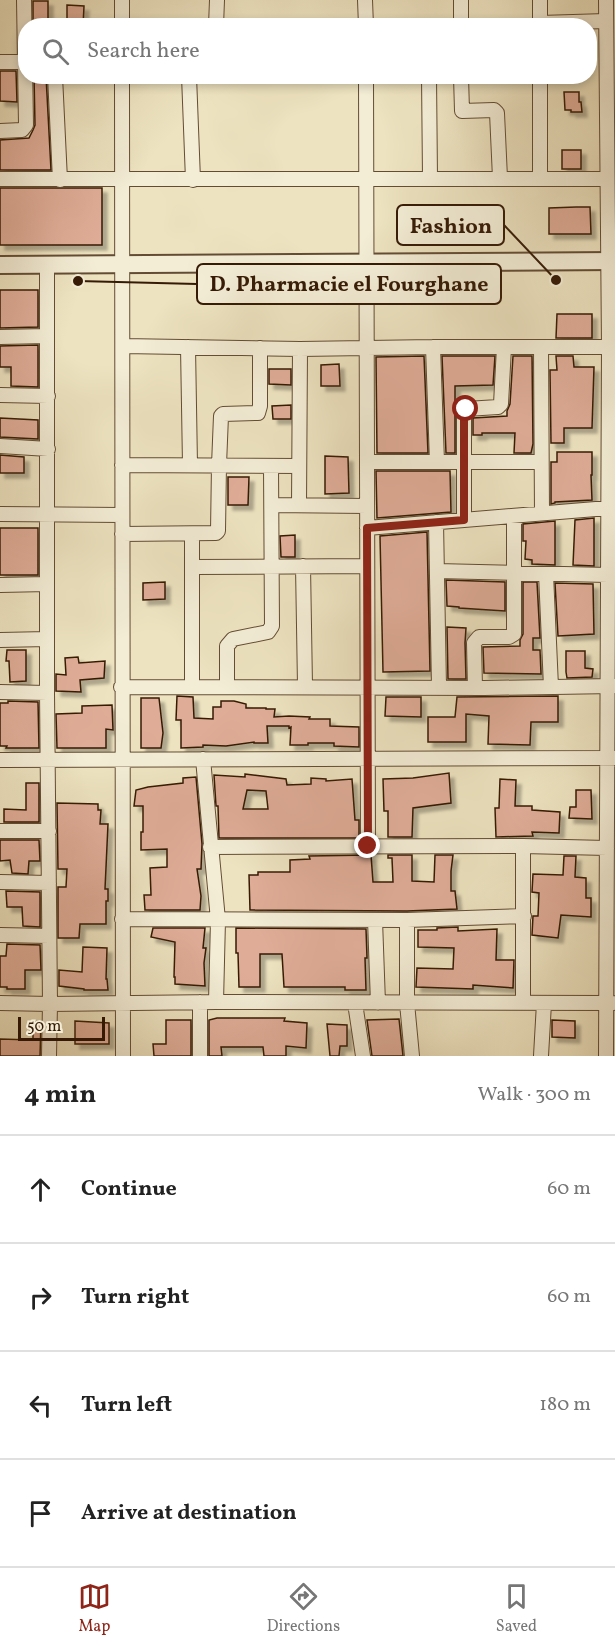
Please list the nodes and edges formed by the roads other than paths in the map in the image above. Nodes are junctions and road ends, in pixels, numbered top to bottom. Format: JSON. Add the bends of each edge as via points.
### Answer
{"nodes":[{"id":1,"x":24,"y":0,"type":"edge"},
{"id":2,"x":122,"y":0,"type":"edge"},
{"id":3,"x":217,"y":0,"type":"edge"},
{"id":4,"x":365,"y":0,"type":"edge"},
{"id":5,"x":461,"y":0,"type":"edge"},
{"id":6,"x":540,"y":0,"type":"edge"},
{"id":7,"x":608,"y":11,"type":"edge"},
{"id":8,"x":24,"y":18,"type":"edge"},
{"id":9,"x":122,"y":18,"type":"edge"},
{"id":10,"x":216,"y":18,"type":"edge"},
{"id":11,"x":366,"y":18,"type":"edge"},
{"id":12,"x":461,"y":18,"type":"edge"},
{"id":13,"x":540,"y":18,"type":"edge"},
{"id":14,"x":571,"y":18,"type":"edge"},
{"id":15,"x":0,"y":62,"type":"edge"},
{"id":16,"x":18,"y":62,"type":"edge"},
{"id":17,"x":25,"y":84,"type":"edge"},
{"id":18,"x":55,"y":84,"type":"edge"},
{"id":19,"x":122,"y":84,"type":"edge"},
{"id":20,"x":189,"y":84,"type":"edge"},
{"id":21,"x":366,"y":84,"type":"edge"},
{"id":22,"x":429,"y":84,"type":"edge"},
{"id":23,"x":462,"y":84,"type":"edge"},
{"id":24,"x":540,"y":84,"type":"edge"},
{"id":25,"x":0,"y":131,"type":"edge"},
{"id":26,"x":430,"y":178,"type":"junction"},
{"id":27,"x":500,"y":178,"type":"junction"},
{"id":28,"x":540,"y":178,"type":"junction"},
{"id":29,"x":0,"y":179,"type":"edge"},
{"id":30,"x":122,"y":179,"type":"junction"},
{"id":31,"x":606,"y":179,"type":"junction"},
{"id":32,"x":60,"y":180,"type":"junction"},
{"id":33,"x":193,"y":180,"type":"junction"},
{"id":34,"x":366,"y":180,"type":"junction"},
{"id":35,"x":611,"y":261,"type":"edge"},
{"id":36,"x":367,"y":262,"type":"junction"},
{"id":37,"x":122,"y":263,"type":"junction"},
{"id":38,"x":0,"y":264,"type":"edge"},
{"id":39,"x":47,"y":264,"type":"junction"},
{"id":40,"x":0,"y":336,"type":"edge"},
{"id":41,"x":47,"y":336,"type":"junction"},
{"id":42,"x":123,"y":346,"type":"junction"},
{"id":43,"x":504,"y":346,"type":"junction"},
{"id":44,"x":612,"y":346,"type":"edge"},
{"id":45,"x":188,"y":347,"type":"junction"},
{"id":46,"x":433,"y":347,"type":"junction"},
{"id":47,"x":541,"y":347,"type":"junction"},
{"id":48,"x":260,"y":348,"type":"junction"},
{"id":49,"x":368,"y":348,"type":"junction"},
{"id":50,"x":300,"y":349,"type":"junction"},
{"id":51,"x":0,"y":395,"type":"edge"},
{"id":52,"x":48,"y":396,"type":"junction"},
{"id":53,"x":0,"y":446,"type":"edge"},
{"id":54,"x":48,"y":449,"type":"junction"},
{"id":55,"x":367,"y":462,"type":"junction"},
{"id":56,"x":437,"y":462,"type":"junction"},
{"id":57,"x":463,"y":462,"type":"junction"},
{"id":58,"x":541,"y":462,"type":"junction"},
{"id":59,"x":611,"y":463,"type":"edge"},
{"id":60,"x":122,"y":465,"type":"junction"},
{"id":61,"x":190,"y":465,"type":"junction"},
{"id":62,"x":219,"y":465,"type":"junction"},
{"id":63,"x":271,"y":466,"type":"junction"},
{"id":64,"x":299,"y":466,"type":"junction"},
{"id":65,"x":272,"y":505,"type":"junction"},
{"id":66,"x":299,"y":505,"type":"junction"},
{"id":67,"x":367,"y":506,"type":"junction"},
{"id":68,"x":608,"y":508,"type":"junction"},
{"id":69,"x":542,"y":513,"type":"junction"},
{"id":70,"x":0,"y":514,"type":"edge"},
{"id":71,"x":122,"y":514,"type":"junction"},
{"id":72,"x":48,"y":515,"type":"junction"},
{"id":73,"x":514,"y":516,"type":"junction"},
{"id":74,"x":464,"y":520,"type":"junction"},
{"id":75,"x":436,"y":522,"type":"junction"},
{"id":76,"x":367,"y":528,"type":"junction"},
{"id":77,"x":611,"y":533,"type":"edge"},
{"id":78,"x":122,"y":534,"type":"junction"},
{"id":79,"x":192,"y":534,"type":"junction"},
{"id":80,"x":303,"y":566,"type":"junction"},
{"id":81,"x":367,"y":566,"type":"junction"},
{"id":82,"x":193,"y":567,"type":"junction"},
{"id":83,"x":272,"y":567,"type":"junction"},
{"id":84,"x":437,"y":571,"type":"junction"},
{"id":85,"x":514,"y":573,"type":"junction"},
{"id":86,"x":546,"y":574,"type":"junction"},
{"id":87,"x":608,"y":575,"type":"junction"},
{"id":88,"x":47,"y":584,"type":"junction"},
{"id":89,"x":0,"y":585,"type":"edge"},
{"id":90,"x":47,"y":639,"type":"junction"},
{"id":91,"x":0,"y":640,"type":"edge"},
{"id":92,"x":192,"y":686,"type":"junction"},
{"id":93,"x":227,"y":686,"type":"junction"},
{"id":94,"x":304,"y":686,"type":"junction"},
{"id":95,"x":368,"y":686,"type":"junction"},
{"id":96,"x":611,"y":686,"type":"edge"},
{"id":97,"x":121,"y":687,"type":"junction"},
{"id":98,"x":440,"y":687,"type":"junction"},
{"id":99,"x":551,"y":687,"type":"junction"},
{"id":100,"x":475,"y":688,"type":"junction"},
{"id":101,"x":0,"y":692,"type":"edge"},
{"id":102,"x":47,"y":693,"type":"junction"},
{"id":103,"x":368,"y":758,"type":"junction"},
{"id":104,"x":611,"y":758,"type":"edge"},
{"id":105,"x":123,"y":759,"type":"junction"},
{"id":106,"x":203,"y":759,"type":"junction"},
{"id":107,"x":0,"y":760,"type":"edge"},
{"id":108,"x":48,"y":761,"type":"junction"},
{"id":109,"x":0,"y":831,"type":"edge"},
{"id":110,"x":49,"y":831,"type":"junction"},
{"id":111,"x":368,"y":846,"type":"junction"},
{"id":112,"x":523,"y":846,"type":"junction"},
{"id":113,"x":210,"y":847,"type":"junction"},
{"id":114,"x":607,"y":848,"type":"junction"},
{"id":115,"x":0,"y":882,"type":"edge"},
{"id":116,"x":49,"y":883,"type":"junction"},
{"id":117,"x":524,"y":916,"type":"junction"},
{"id":118,"x":122,"y":919,"type":"junction"},
{"id":119,"x":218,"y":920,"type":"junction"},
{"id":120,"x":375,"y":920,"type":"junction"},
{"id":121,"x":407,"y":920,"type":"junction"},
{"id":122,"x":611,"y":922,"type":"edge"},
{"id":123,"x":0,"y":935,"type":"edge"},
{"id":124,"x":49,"y":936,"type":"junction"},
{"id":125,"x":200,"y":1002,"type":"junction"},
{"id":126,"x":216,"y":1002,"type":"junction"},
{"id":127,"x":0,"y":1003,"type":"edge"},
{"id":128,"x":124,"y":1003,"type":"junction"},
{"id":129,"x":355,"y":1003,"type":"junction"},
{"id":130,"x":378,"y":1003,"type":"junction"},
{"id":131,"x":407,"y":1003,"type":"junction"},
{"id":132,"x":523,"y":1003,"type":"junction"},
{"id":133,"x":544,"y":1003,"type":"junction"},
{"id":134,"x":611,"y":1003,"type":"edge"},
{"id":135,"x":50,"y":1004,"type":"junction"},
{"id":136,"x":49,"y":1056,"type":"edge"},
{"id":137,"x":123,"y":1056,"type":"edge"},
{"id":138,"x":200,"y":1056,"type":"edge"},
{"id":139,"x":363,"y":1056,"type":"edge"},
{"id":140,"x":412,"y":1056,"type":"edge"},
{"id":141,"x":541,"y":1056,"type":"edge"},
{"id":142,"x":606,"y":1056,"type":"edge"}],
"edges":[{"from":1,"to":8,"type":"street"},
{"from":2,"to":9,"type":"street"},
{"from":3,"to":10,"type":"street"},
{"from":4,"to":11,"type":"street"},
{"from":5,"to":12,"type":"street"},
{"from":6,"to":13,"type":"street"},
{"from":7,"to":14,"type":"street"},
{"from":7,"to":31,"type":"street"},
{"from":15,"to":16,"type":"street"},
{"from":17,"to":25,"type":"street","via":[[26,125],[22,130]]},
{"from":18,"to":32,"type":"street"},
{"from":19,"to":30,"type":"street"},
{"from":20,"to":33,"type":"street"},
{"from":21,"to":34,"type":"street"},
{"from":22,"to":26,"type":"street"},
{"from":23,"to":27,"type":"street","via":[[462,111],[497,113]]},
{"from":24,"to":28,"type":"street"},
{"from":26,"to":27,"type":"street"},
{"from":26,"to":34,"type":"street"},
{"from":27,"to":28,"type":"street"},
{"from":28,"to":31,"type":"street"},
{"from":29,"to":32,"type":"street"},
{"from":30,"to":32,"type":"street"},
{"from":30,"to":33,"type":"street"},
{"from":30,"to":37,"type":"street"},
{"from":31,"to":35,"type":"street"},
{"from":33,"to":34,"type":"street"},
{"from":34,"to":36,"type":"street"},
{"from":35,"to":36,"type":"street"},
{"from":35,"to":44,"type":"street"},
{"from":36,"to":37,"type":"street"},
{"from":36,"to":49,"type":"street"},
{"from":37,"to":39,"type":"street"},
{"from":37,"to":42,"type":"street"},
{"from":38,"to":39,"type":"street"},
{"from":39,"to":41,"type":"street"},
{"from":40,"to":41,"type":"street"},
{"from":41,"to":52,"type":"street"},
{"from":42,"to":45,"type":"street"},
{"from":42,"to":60,"type":"street"},
{"from":43,"to":46,"type":"street"},
{"from":43,"to":47,"type":"street"},
{"from":43,"to":57,"type":"street","via":[[501,404],[464,411]]},
{"from":44,"to":47,"type":"street"},
{"from":44,"to":59,"type":"street"},
{"from":45,"to":48,"type":"street"},
{"from":45,"to":61,"type":"street"},
{"from":46,"to":49,"type":"street"},
{"from":46,"to":56,"type":"street"},
{"from":47,"to":58,"type":"street"},
{"from":48,"to":50,"type":"street"},
{"from":48,"to":62,"type":"street","via":[[261,406],[255,413],[222,415]]},
{"from":49,"to":50,"type":"street"},
{"from":49,"to":55,"type":"street"},
{"from":50,"to":64,"type":"street"},
{"from":51,"to":52,"type":"street"},
{"from":52,"to":54,"type":"street"},
{"from":53,"to":54,"type":"street"},
{"from":54,"to":72,"type":"street"},
{"from":55,"to":56,"type":"street"},
{"from":55,"to":67,"type":"street"},
{"from":56,"to":57,"type":"street"},
{"from":57,"to":58,"type":"street"},
{"from":57,"to":74,"type":"street"},
{"from":58,"to":69,"type":"street"},
{"from":59,"to":68,"type":"street"},
{"from":60,"to":61,"type":"street"},
{"from":60,"to":71,"type":"street"},
{"from":61,"to":62,"type":"street"},
{"from":62,"to":63,"type":"street"},
{"from":62,"to":79,"type":"street","via":[[218,531]]},
{"from":63,"to":64,"type":"street"},
{"from":63,"to":65,"type":"street"},
{"from":64,"to":66,"type":"street"},
{"from":65,"to":66,"type":"street"},
{"from":65,"to":83,"type":"street"},
{"from":66,"to":67,"type":"street"},
{"from":67,"to":76,"type":"street"},
{"from":68,"to":69,"type":"street"},
{"from":68,"to":77,"type":"street"},
{"from":69,"to":73,"type":"street"},
{"from":70,"to":72,"type":"street"},
{"from":71,"to":72,"type":"street"},
{"from":71,"to":78,"type":"street"},
{"from":72,"to":88,"type":"street"},
{"from":73,"to":74,"type":"street"},
{"from":73,"to":85,"type":"street"},
{"from":74,"to":75,"type":"street"},
{"from":75,"to":76,"type":"street"},
{"from":75,"to":84,"type":"street"},
{"from":76,"to":81,"type":"street"},
{"from":77,"to":87,"type":"street"},
{"from":78,"to":79,"type":"street"},
{"from":78,"to":97,"type":"street"},
{"from":79,"to":82,"type":"street"},
{"from":80,"to":81,"type":"street"},
{"from":80,"to":83,"type":"street"},
{"from":80,"to":94,"type":"street"},
{"from":81,"to":95,"type":"street"},
{"from":82,"to":83,"type":"street"},
{"from":82,"to":92,"type":"street"},
{"from":83,"to":93,"type":"street","via":[[271,630],[229,642]]},
{"from":84,"to":85,"type":"street"},
{"from":84,"to":98,"type":"street"},
{"from":85,"to":86,"type":"street"},
{"from":85,"to":100,"type":"street","via":[[514,634],[509,638],[476,639]]},
{"from":86,"to":87,"type":"street"},
{"from":86,"to":99,"type":"street"},
{"from":87,"to":96,"type":"street"},
{"from":88,"to":89,"type":"street"},
{"from":88,"to":90,"type":"street"},
{"from":90,"to":91,"type":"street"},
{"from":90,"to":102,"type":"street"},
{"from":92,"to":93,"type":"street"},
{"from":92,"to":97,"type":"street"},
{"from":93,"to":94,"type":"street"},
{"from":94,"to":95,"type":"street"},
{"from":95,"to":98,"type":"street"},
{"from":95,"to":103,"type":"street"},
{"from":96,"to":99,"type":"street"},
{"from":96,"to":104,"type":"street"},
{"from":97,"to":105,"type":"street"},
{"from":98,"to":100,"type":"street"},
{"from":99,"to":100,"type":"street"},
{"from":101,"to":102,"type":"street"},
{"from":102,"to":108,"type":"street"},
{"from":103,"to":104,"type":"street"},
{"from":103,"to":106,"type":"street"},
{"from":103,"to":111,"type":"street"},
{"from":104,"to":114,"type":"street"},
{"from":105,"to":106,"type":"street"},
{"from":105,"to":108,"type":"street"},
{"from":105,"to":118,"type":"street"},
{"from":106,"to":113,"type":"street"},
{"from":107,"to":108,"type":"street"},
{"from":108,"to":110,"type":"street"},
{"from":109,"to":110,"type":"street"},
{"from":110,"to":116,"type":"street"},
{"from":111,"to":112,"type":"street"},
{"from":111,"to":113,"type":"street"},
{"from":112,"to":114,"type":"street"},
{"from":112,"to":117,"type":"street"},
{"from":113,"to":119,"type":"street"},
{"from":114,"to":122,"type":"street"},
{"from":115,"to":116,"type":"street"},
{"from":116,"to":124,"type":"street"},
{"from":117,"to":121,"type":"street"},
{"from":117,"to":132,"type":"street"},
{"from":118,"to":119,"type":"street"},
{"from":118,"to":128,"type":"street"},
{"from":119,"to":120,"type":"street"},
{"from":119,"to":126,"type":"street"},
{"from":120,"to":121,"type":"street"},
{"from":120,"to":130,"type":"street"},
{"from":121,"to":131,"type":"street"},
{"from":122,"to":134,"type":"street"},
{"from":123,"to":124,"type":"street"},
{"from":124,"to":135,"type":"street"},
{"from":125,"to":126,"type":"street"},
{"from":125,"to":128,"type":"street"},
{"from":125,"to":138,"type":"street"},
{"from":126,"to":129,"type":"street"},
{"from":127,"to":135,"type":"street"},
{"from":128,"to":135,"type":"street"},
{"from":128,"to":137,"type":"street"},
{"from":129,"to":130,"type":"street"},
{"from":129,"to":139,"type":"street"},
{"from":130,"to":131,"type":"street"},
{"from":131,"to":132,"type":"street"},
{"from":131,"to":140,"type":"street"},
{"from":132,"to":133,"type":"street"},
{"from":133,"to":134,"type":"street"},
{"from":133,"to":141,"type":"street"},
{"from":134,"to":142,"type":"street"},
{"from":135,"to":136,"type":"street"}]}
